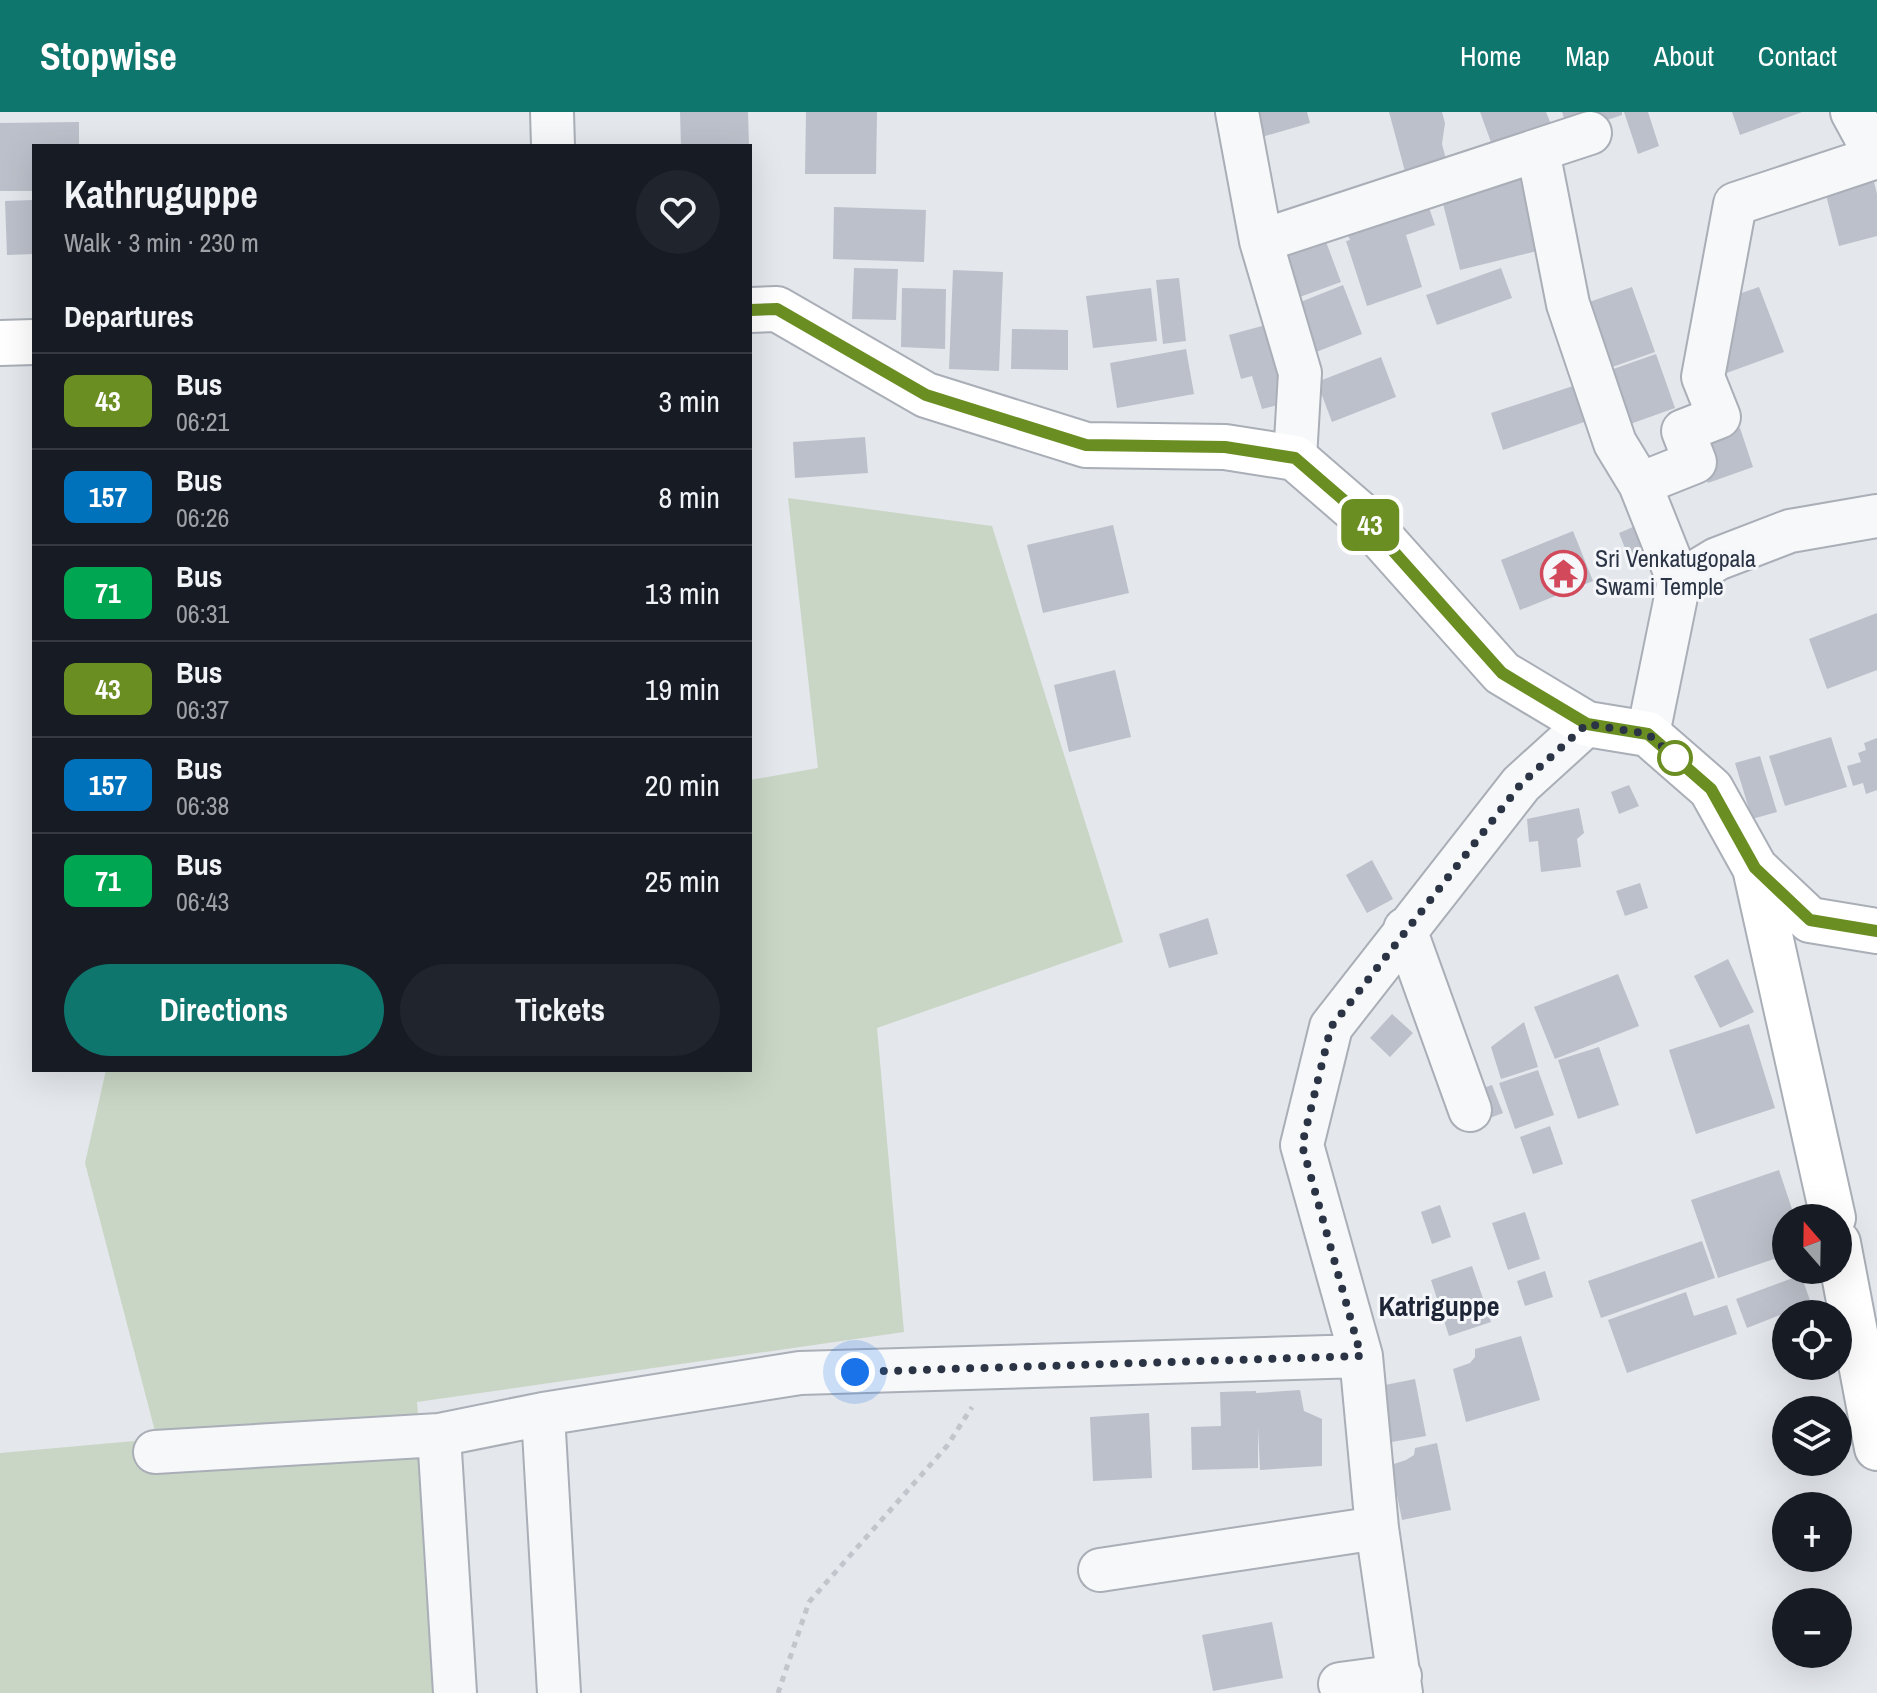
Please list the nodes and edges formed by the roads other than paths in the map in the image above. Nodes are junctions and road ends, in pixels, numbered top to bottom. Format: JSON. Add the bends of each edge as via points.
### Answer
{"nodes":[{"id":1,"x":552,"y":112,"type":"edge"},
{"id":2,"x":1237,"y":112,"type":"edge"},
{"id":3,"x":1852,"y":112,"type":"edge"},
{"id":4,"x":1561,"y":135,"type":"edge"},
{"id":5,"x":553,"y":144,"type":"edge"},
{"id":6,"x":1877,"y":158,"type":"edge"},
{"id":7,"x":1261,"y":241,"type":"junction"},
{"id":8,"x":752,"y":310,"type":"edge"},
{"id":9,"x":32,"y":342,"type":"edge"},
{"id":10,"x":0,"y":343,"type":"edge"},
{"id":11,"x":1295,"y":458,"type":"junction"},
{"id":12,"x":1640,"y":484,"type":"junction"},
{"id":13,"x":1877,"y":516,"type":"edge"},
{"id":14,"x":1679,"y":582,"type":"junction"},
{"id":15,"x":1587,"y":724,"type":"junction"},
{"id":16,"x":1648,"y":734,"type":"junction"},
{"id":17,"x":1755,"y":868,"type":"junction"},
{"id":18,"x":1874,"y":928,"type":"edge"},
{"id":19,"x":1405,"y":929,"type":"junction"},
{"id":20,"x":1470,"y":1110,"type":"dead end"},
{"id":21,"x":1830,"y":1204,"type":"edge"},
{"id":22,"x":1846,"y":1284,"type":"edge"},
{"id":23,"x":1361,"y":1356,"type":"junction"},
{"id":24,"x":543,"y":1414,"type":"junction"},
{"id":25,"x":439,"y":1435,"type":"junction"},
{"id":26,"x":1877,"y":1448,"type":"edge"},
{"id":27,"x":155,"y":1452,"type":"dead end"},
{"id":28,"x":1377,"y":1528,"type":"junction"},
{"id":29,"x":1100,"y":1570,"type":"dead end"},
{"id":30,"x":1340,"y":1684,"type":"dead end"},
{"id":31,"x":1400,"y":1684,"type":"edge"},
{"id":32,"x":455,"y":1693,"type":"edge"},
{"id":33,"x":559,"y":1693,"type":"edge"}],
"edges":[{"from":1,"to":5,"type":"street"},
{"from":2,"to":7,"type":"street"},
{"from":3,"to":6,"type":"street"},
{"from":4,"to":7,"type":"street"},
{"from":4,"to":12,"type":"street","via":[[1568,304],[1615,443]]},
{"from":6,"to":12,"type":"street","via":[[1735,204],[1703,377],[1719,417],[1683,431],[1695,462]]},
{"from":7,"to":11,"type":"street","via":[[1300,373]]},
{"from":8,"to":11,"type":"street","via":[[777,309],[926,395],[1086,445],[1225,447]]},
{"from":9,"to":10,"type":"street"},
{"from":11,"to":15,"type":"street","via":[[1362,516],[1502,673]]},
{"from":12,"to":14,"type":"street"},
{"from":13,"to":14,"type":"street","via":[[1790,531],[1717,559]]},
{"from":14,"to":16,"type":"street"},
{"from":15,"to":16,"type":"street"},
{"from":15,"to":19,"type":"street","via":[[1521,784]]},
{"from":16,"to":17,"type":"street","via":[[1711,789]]},
{"from":17,"to":18,"type":"street","via":[[1810,920]]},
{"from":17,"to":21,"type":"street"},
{"from":19,"to":20,"type":"street"},
{"from":19,"to":23,"type":"street","via":[[1331,1027],[1302,1145]]},
{"from":22,"to":26,"type":"street"},
{"from":23,"to":24,"type":"street","via":[[800,1373]]},
{"from":23,"to":28,"type":"street"},
{"from":24,"to":25,"type":"street"},
{"from":24,"to":33,"type":"street"},
{"from":25,"to":27,"type":"street"},
{"from":25,"to":32,"type":"street"},
{"from":28,"to":29,"type":"street"},
{"from":28,"to":31,"type":"street"},
{"from":30,"to":31,"type":"street"}]}
